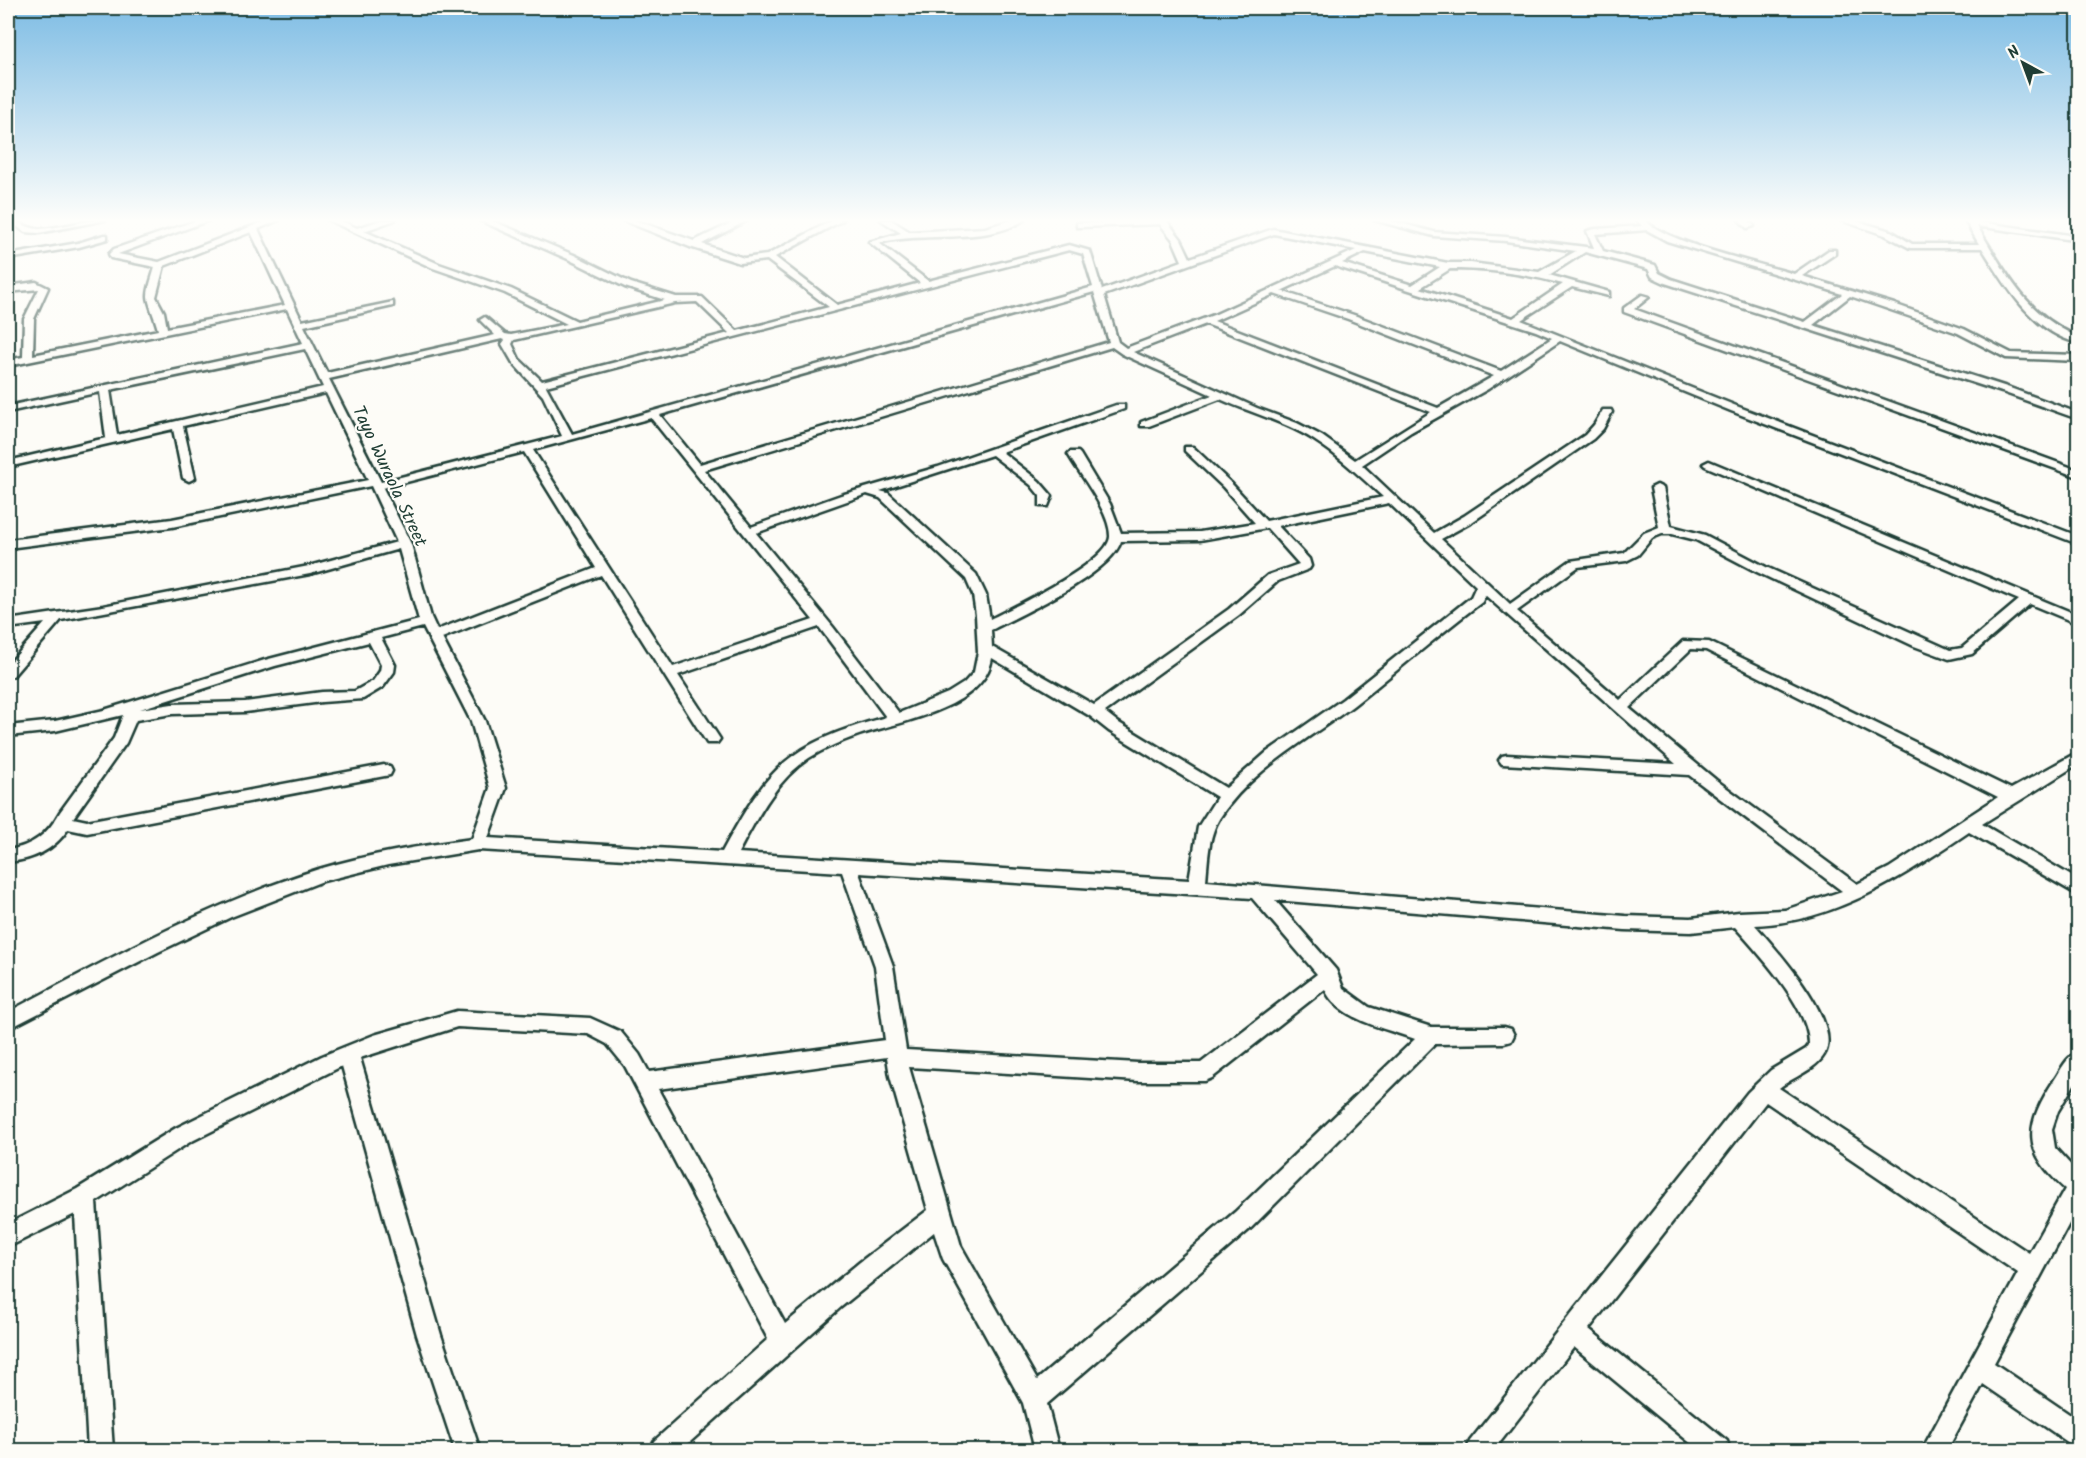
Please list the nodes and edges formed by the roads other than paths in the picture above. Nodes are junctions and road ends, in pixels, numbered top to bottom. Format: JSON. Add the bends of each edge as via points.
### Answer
{"nodes":[{"id":1,"x":44,"y":288,"type":"edge"},
{"id":2,"x":154,"y":288,"type":"edge"},
{"id":3,"x":282,"y":288,"type":"edge"},
{"id":4,"x":499,"y":288,"type":"edge"},
{"id":5,"x":638,"y":288,"type":"edge"},
{"id":6,"x":809,"y":288,"type":"edge"},
{"id":7,"x":910,"y":288,"type":"edge"},
{"id":8,"x":1097,"y":288,"type":"edge"},
{"id":9,"x":1107,"y":288,"type":"edge"},
{"id":10,"x":1280,"y":288,"type":"edge"},
{"id":11,"x":1413,"y":288,"type":"edge"},
{"id":12,"x":1564,"y":288,"type":"edge"},
{"id":13,"x":1585,"y":288,"type":"edge"},
{"id":14,"x":1690,"y":288,"type":"edge"},
{"id":15,"x":1827,"y":288,"type":"edge"},
{"id":16,"x":2015,"y":288,"type":"edge"},
{"id":17,"x":1098,"y":291,"type":"junction"},
{"id":18,"x":1273,"y":291,"type":"junction"},
{"id":19,"x":1606,"y":294,"type":"dead end"},
{"id":20,"x":1847,"y":294,"type":"junction"},
{"id":21,"x":1645,"y":297,"type":"dead end"},
{"id":22,"x":675,"y":300,"type":"junction"},
{"id":23,"x":390,"y":304,"type":"dead end"},
{"id":24,"x":291,"y":306,"type":"junction"},
{"id":25,"x":834,"y":307,"type":"junction"},
{"id":26,"x":484,"y":320,"type":"dead end"},
{"id":27,"x":1206,"y":321,"type":"junction"},
{"id":28,"x":1514,"y":321,"type":"junction"},
{"id":29,"x":299,"y":324,"type":"junction"},
{"id":30,"x":575,"y":324,"type":"junction"},
{"id":31,"x":1806,"y":326,"type":"junction"},
{"id":32,"x":163,"y":331,"type":"junction"},
{"id":33,"x":735,"y":333,"type":"junction"},
{"id":34,"x":507,"y":337,"type":"junction"},
{"id":35,"x":1558,"y":338,"type":"junction"},
{"id":36,"x":2079,"y":340,"type":"edge"},
{"id":37,"x":1114,"y":343,"type":"junction"},
{"id":38,"x":309,"y":345,"type":"junction"},
{"id":39,"x":1125,"y":352,"type":"junction"},
{"id":40,"x":28,"y":358,"type":"junction"},
{"id":41,"x":2079,"y":358,"type":"edge"},
{"id":42,"x":8,"y":363,"type":"edge"},
{"id":43,"x":1502,"y":375,"type":"junction"},
{"id":44,"x":326,"y":383,"type":"junction"},
{"id":45,"x":540,"y":384,"type":"junction"},
{"id":46,"x":105,"y":389,"type":"junction"},
{"id":47,"x":1221,"y":394,"type":"junction"},
{"id":48,"x":1120,"y":407,"type":"dead end"},
{"id":49,"x":8,"y":410,"type":"edge"},
{"id":50,"x":1439,"y":412,"type":"junction"},
{"id":51,"x":1607,"y":412,"type":"dead end"},
{"id":52,"x":652,"y":413,"type":"junction"},
{"id":53,"x":2079,"y":416,"type":"edge"},
{"id":54,"x":177,"y":424,"type":"junction"},
{"id":55,"x":1145,"y":424,"type":"dead end"},
{"id":56,"x":568,"y":438,"type":"junction"},
{"id":57,"x":112,"y":439,"type":"junction"},
{"id":58,"x":527,"y":449,"type":"junction"},
{"id":59,"x":1189,"y":449,"type":"dead end"},
{"id":60,"x":994,"y":451,"type":"junction"},
{"id":61,"x":1074,"y":454,"type":"dead end"},
{"id":62,"x":8,"y":464,"type":"edge"},
{"id":63,"x":1709,"y":464,"type":"dead end"},
{"id":64,"x":1355,"y":465,"type":"junction"},
{"id":65,"x":696,"y":468,"type":"junction"},
{"id":66,"x":2079,"y":474,"type":"edge"},
{"id":67,"x":189,"y":478,"type":"dead end"},
{"id":68,"x":376,"y":484,"type":"junction"},
{"id":69,"x":1657,"y":488,"type":"dead end"},
{"id":70,"x":884,"y":491,"type":"junction"},
{"id":71,"x":1390,"y":499,"type":"junction"},
{"id":72,"x":1044,"y":503,"type":"dead end"},
{"id":73,"x":1266,"y":525,"type":"junction"},
{"id":74,"x":1666,"y":531,"type":"junction"},
{"id":75,"x":748,"y":532,"type":"junction"},
{"id":76,"x":1116,"y":537,"type":"junction"},
{"id":77,"x":1432,"y":539,"type":"junction"},
{"id":78,"x":2079,"y":540,"type":"edge"},
{"id":79,"x":8,"y":544,"type":"edge"},
{"id":80,"x":405,"y":544,"type":"junction"},
{"id":81,"x":602,"y":570,"type":"junction"},
{"id":82,"x":1480,"y":592,"type":"junction"},
{"id":83,"x":2028,"y":599,"type":"junction"},
{"id":84,"x":1504,"y":606,"type":"junction"},
{"id":85,"x":56,"y":618,"type":"junction"},
{"id":86,"x":2079,"y":620,"type":"edge"},
{"id":87,"x":427,"y":622,"type":"junction"},
{"id":88,"x":821,"y":622,"type":"junction"},
{"id":89,"x":8,"y":624,"type":"edge"},
{"id":90,"x":984,"y":628,"type":"junction"},
{"id":91,"x":373,"y":636,"type":"junction"},
{"id":92,"x":434,"y":636,"type":"junction"},
{"id":93,"x":984,"y":648,"type":"junction"},
{"id":94,"x":8,"y":673,"type":"edge"},
{"id":95,"x":669,"y":673,"type":"junction"},
{"id":96,"x":1620,"y":708,"type":"junction"},
{"id":97,"x":1095,"y":712,"type":"junction"},
{"id":98,"x":127,"y":713,"type":"junction"},
{"id":99,"x":896,"y":720,"type":"junction"},
{"id":100,"x":8,"y":731,"type":"edge"},
{"id":101,"x":712,"y":739,"type":"dead end"},
{"id":102,"x":2079,"y":757,"type":"edge"},
{"id":103,"x":1507,"y":760,"type":"dead end"},
{"id":104,"x":1694,"y":770,"type":"junction"},
{"id":105,"x":384,"y":771,"type":"dead end"},
{"id":106,"x":1227,"y":796,"type":"junction"},
{"id":107,"x":2011,"y":796,"type":"junction"},
{"id":108,"x":65,"y":822,"type":"junction"},
{"id":109,"x":1969,"y":824,"type":"junction"},
{"id":110,"x":478,"y":844,"type":"junction"},
{"id":111,"x":8,"y":856,"type":"edge"},
{"id":112,"x":726,"y":860,"type":"junction"},
{"id":113,"x":849,"y":867,"type":"junction"},
{"id":114,"x":1196,"y":888,"type":"junction"},
{"id":115,"x":2079,"y":888,"type":"edge"},
{"id":116,"x":1856,"y":892,"type":"junction"},
{"id":117,"x":1258,"y":893,"type":"junction"},
{"id":118,"x":1739,"y":919,"type":"junction"},
{"id":119,"x":1329,"y":975,"type":"junction"},
{"id":120,"x":8,"y":1021,"type":"edge"},
{"id":121,"x":1504,"y":1035,"type":"dead end"},
{"id":122,"x":1431,"y":1036,"type":"junction"},
{"id":123,"x":897,"y":1052,"type":"junction"},
{"id":124,"x":349,"y":1053,"type":"junction"},
{"id":125,"x":2079,"y":1061,"type":"edge"},
{"id":126,"x":643,"y":1082,"type":"junction"},
{"id":127,"x":1764,"y":1089,"type":"junction"},
{"id":128,"x":2078,"y":1186,"type":"edge"},
{"id":129,"x":85,"y":1197,"type":"junction"},
{"id":130,"x":940,"y":1214,"type":"junction"},
{"id":131,"x":8,"y":1236,"type":"edge"},
{"id":132,"x":2033,"y":1269,"type":"junction"},
{"id":133,"x":1574,"y":1331,"type":"junction"},
{"id":134,"x":782,"y":1342,"type":"junction"},
{"id":135,"x":1979,"y":1367,"type":"junction"},
{"id":136,"x":1034,"y":1399,"type":"junction"},
{"id":137,"x":2079,"y":1434,"type":"edge"},
{"id":138,"x":100,"y":1450,"type":"edge"},
{"id":139,"x":468,"y":1450,"type":"edge"},
{"id":140,"x":663,"y":1450,"type":"edge"},
{"id":141,"x":1047,"y":1450,"type":"edge"},
{"id":142,"x":1479,"y":1450,"type":"edge"},
{"id":143,"x":1718,"y":1450,"type":"edge"},
{"id":144,"x":1934,"y":1450,"type":"edge"}],
"edges":[{"from":1,"to":40,"type":"street","via":[[29,319]]},
{"from":2,"to":32,"type":"street","via":[[152,297]]},
{"from":3,"to":24,"type":"street","name":"Tayo Wuraola Street"},
{"from":4,"to":30,"type":"street"},
{"from":5,"to":22,"type":"street"},
{"from":6,"to":25,"type":"street"},
{"from":7,"to":25,"type":"street"},
{"from":8,"to":17,"type":"street"},
{"from":9,"to":17,"type":"street"},
{"from":10,"to":18,"type":"street"},
{"from":11,"to":28,"type":"street"},
{"from":12,"to":28,"type":"street"},
{"from":13,"to":19,"type":"street"},
{"from":14,"to":31,"type":"street"},
{"from":15,"to":20,"type":"street"},
{"from":16,"to":36,"type":"street","via":[[2046,325]]},
{"from":17,"to":37,"type":"street"},
{"from":17,"to":52,"type":"street"},
{"from":18,"to":27,"type":"street"},
{"from":18,"to":43,"type":"street"},
{"from":20,"to":31,"type":"street"},
{"from":20,"to":41,"type":"street","via":[[1961,331],[2014,357]]},
{"from":21,"to":66,"type":"street","via":[[1627,310]]},
{"from":22,"to":30,"type":"street"},
{"from":22,"to":33,"type":"street","via":[[699,299]]},
{"from":23,"to":29,"type":"street"},
{"from":24,"to":29,"type":"street","name":"Tayo Wuraola Street"},
{"from":24,"to":32,"type":"street"},
{"from":25,"to":33,"type":"street"},
{"from":26,"to":34,"type":"street"},
{"from":27,"to":39,"type":"street"},
{"from":27,"to":50,"type":"street"},
{"from":28,"to":35,"type":"street"},
{"from":29,"to":38,"type":"street","name":"Tayo Wuraola Street"},
{"from":30,"to":34,"type":"street"},
{"from":31,"to":53,"type":"street"},
{"from":32,"to":40,"type":"street"},
{"from":33,"to":45,"type":"street"},
{"from":34,"to":44,"type":"street"},
{"from":34,"to":45,"type":"street","via":[[508,350]]},
{"from":35,"to":43,"type":"street"},
{"from":35,"to":78,"type":"street"},
{"from":37,"to":39,"type":"street"},
{"from":37,"to":65,"type":"street"},
{"from":38,"to":44,"type":"street","name":"Tayo Wuraola Street"},
{"from":38,"to":46,"type":"street"},
{"from":39,"to":47,"type":"street"},
{"from":40,"to":42,"type":"street"},
{"from":43,"to":50,"type":"street"},
{"from":44,"to":54,"type":"street"},
{"from":44,"to":68,"type":"street","name":"Tayo Wuraola Street"},
{"from":45,"to":56,"type":"street"},
{"from":46,"to":49,"type":"street"},
{"from":46,"to":57,"type":"street"},
{"from":47,"to":55,"type":"street"},
{"from":47,"to":64,"type":"street","via":[[1293,424]]},
{"from":48,"to":60,"type":"street"},
{"from":50,"to":64,"type":"street"},
{"from":51,"to":77,"type":"street","via":[[1589,437]]},
{"from":52,"to":56,"type":"street"},
{"from":52,"to":65,"type":"street"},
{"from":54,"to":57,"type":"street"},
{"from":54,"to":67,"type":"street"},
{"from":56,"to":58,"type":"street"},
{"from":57,"to":62,"type":"street"},
{"from":58,"to":68,"type":"street"},
{"from":58,"to":81,"type":"street"},
{"from":59,"to":73,"type":"street"},
{"from":60,"to":70,"type":"street"},
{"from":60,"to":72,"type":"street","via":[[1035,483],[1046,496]]},
{"from":61,"to":76,"type":"street","via":[[1102,502]]},
{"from":63,"to":83,"type":"street"},
{"from":64,"to":71,"type":"street"},
{"from":65,"to":75,"type":"street"},
{"from":68,"to":79,"type":"street","via":[[172,524]]},
{"from":68,"to":80,"type":"street","name":"Tayo Wuraola Street"},
{"from":69,"to":74,"type":"street"},
{"from":70,"to":75,"type":"street","via":[[867,491]]},
{"from":70,"to":90,"type":"street","via":[[971,577],[980,590]]},
{"from":71,"to":73,"type":"street"},
{"from":71,"to":77,"type":"street"},
{"from":73,"to":76,"type":"street","via":[[1200,536]]},
{"from":73,"to":97,"type":"street","via":[[1305,566],[1273,578],[1225,618]]},
{"from":74,"to":83,"type":"street","via":[[1688,532],[1702,538],[1949,655],[1967,651]]},
{"from":74,"to":84,"type":"street","via":[[1654,532],[1628,556],[1574,564]]},
{"from":75,"to":88,"type":"street"},
{"from":76,"to":90,"type":"street","via":[[1110,552],[1100,562]]},
{"from":77,"to":82,"type":"street"},
{"from":80,"to":85,"type":"street","via":[[310,570]]},
{"from":80,"to":87,"type":"street","name":"Tayo Wuraola Street"},
{"from":81,"to":92,"type":"street"},
{"from":81,"to":95,"type":"street"},
{"from":82,"to":84,"type":"street"},
{"from":82,"to":106,"type":"street","via":[[1345,705],[1270,758]]},
{"from":83,"to":86,"type":"street"},
{"from":84,"to":96,"type":"street"},
{"from":85,"to":89,"type":"street"},
{"from":85,"to":94,"type":"street"},
{"from":87,"to":91,"type":"street"},
{"from":87,"to":92,"type":"street","name":"Tayo Wuraola Street"},
{"from":88,"to":95,"type":"street"},
{"from":88,"to":99,"type":"street"},
{"from":90,"to":93,"type":"street"},
{"from":91,"to":98,"type":"street","via":[[270,663]]},
{"from":91,"to":98,"type":"street","via":[[388,665],[387,672],[378,684],[358,696]]},
{"from":92,"to":110,"type":"street","name":"Tayo Wuraola Street","via":[[478,721],[498,788]]},
{"from":93,"to":97,"type":"street"},
{"from":93,"to":99,"type":"street","via":[[981,672],[971,684]]},
{"from":95,"to":101,"type":"street"},
{"from":96,"to":104,"type":"street"},
{"from":96,"to":107,"type":"street","via":[[1688,644],[1696,643],[1838,708]]},
{"from":97,"to":106,"type":"street"},
{"from":98,"to":100,"type":"street"},
{"from":98,"to":108,"type":"street","via":[[121,739]]},
{"from":99,"to":112,"type":"street","via":[[840,736],[802,755],[780,773],[751,813]]},
{"from":102,"to":107,"type":"street"},
{"from":103,"to":104,"type":"street"},
{"from":104,"to":116,"type":"street"},
{"from":105,"to":108,"type":"street","via":[[87,827]]},
{"from":106,"to":114,"type":"street","via":[[1205,833]]},
{"from":107,"to":109,"type":"street"},
{"from":108,"to":111,"type":"street","via":[[43,844],[25,854]]},
{"from":109,"to":115,"type":"street"},
{"from":109,"to":116,"type":"street","via":[[1895,873]]},
{"from":110,"to":112,"type":"street"},
{"from":110,"to":120,"type":"street","via":[[388,859],[302,881],[202,921]]},
{"from":112,"to":113,"type":"street"},
{"from":113,"to":114,"type":"street"},
{"from":113,"to":123,"type":"street","via":[[885,966]]},
{"from":114,"to":117,"type":"street"},
{"from":116,"to":118,"type":"street","via":[[1785,917]]},
{"from":117,"to":118,"type":"street","via":[[1625,923],[1691,925]]},
{"from":117,"to":119,"type":"street"},
{"from":118,"to":127,"type":"street","via":[[1777,963],[1820,1036],[1819,1047],[1812,1055]]},
{"from":119,"to":122,"type":"street","via":[[1336,993],[1363,1013]]},
{"from":119,"to":123,"type":"street","via":[[1205,1072],[1185,1074]]},
{"from":121,"to":122,"type":"street"},
{"from":122,"to":136,"type":"street","via":[[1242,1220]]},
{"from":123,"to":126,"type":"street"},
{"from":123,"to":130,"type":"street","via":[[900,1076]]},
{"from":124,"to":126,"type":"street","via":[[457,1020],[590,1026],[614,1038]]},
{"from":124,"to":129,"type":"street","via":[[183,1135]]},
{"from":124,"to":139,"type":"street","via":[[429,1335]]},
{"from":125,"to":128,"type":"street","via":[[2042,1123],[2041,1139],[2046,1155]]},
{"from":126,"to":134,"type":"street"},
{"from":127,"to":132,"type":"street"},
{"from":127,"to":133,"type":"street"},
{"from":128,"to":132,"type":"street"},
{"from":129,"to":131,"type":"street"},
{"from":129,"to":138,"type":"street"},
{"from":130,"to":134,"type":"street"},
{"from":130,"to":136,"type":"street","via":[[951,1251]]},
{"from":132,"to":135,"type":"street"},
{"from":133,"to":142,"type":"street"},
{"from":133,"to":143,"type":"street"},
{"from":134,"to":140,"type":"street"},
{"from":135,"to":137,"type":"street"},
{"from":135,"to":144,"type":"street"},
{"from":136,"to":141,"type":"street"}]}
